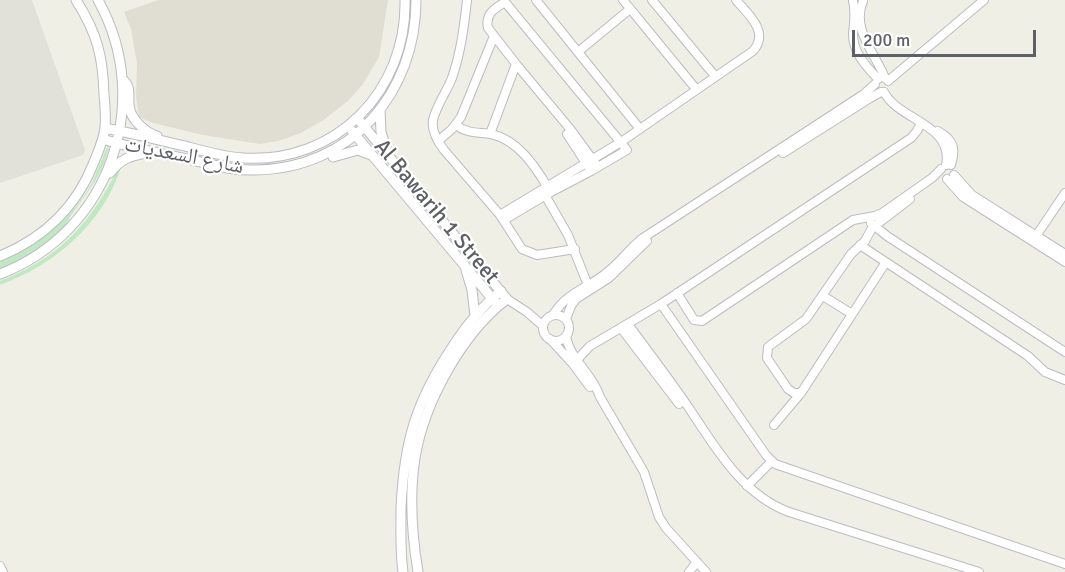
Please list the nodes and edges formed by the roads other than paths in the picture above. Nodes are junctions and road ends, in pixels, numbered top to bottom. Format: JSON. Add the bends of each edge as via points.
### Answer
{"nodes":[{"id":1,"x":76,"y":0,"type":"edge"},
{"id":2,"x":98,"y":0,"type":"edge"},
{"id":3,"x":405,"y":0,"type":"edge"},
{"id":4,"x":416,"y":0,"type":"edge"},
{"id":5,"x":467,"y":0,"type":"edge"},
{"id":6,"x":536,"y":0,"type":"edge"},
{"id":7,"x":623,"y":0,"type":"edge"},
{"id":8,"x":652,"y":0,"type":"edge"},
{"id":9,"x":736,"y":0,"type":"edge"},
{"id":10,"x":852,"y":0,"type":"edge"},
{"id":11,"x":863,"y":0,"type":"edge"},
{"id":12,"x":984,"y":0,"type":"edge"},
{"id":13,"x":630,"y":9,"type":"junction"},
{"id":14,"x":494,"y":36,"type":"junction"},
{"id":15,"x":578,"y":52,"type":"junction"},
{"id":16,"x":516,"y":64,"type":"junction"},
{"id":17,"x":715,"y":76,"type":"junction"},
{"id":18,"x":122,"y":79,"type":"junction"},
{"id":19,"x":881,"y":80,"type":"junction"},
{"id":20,"x":696,"y":89,"type":"junction"},
{"id":21,"x":882,"y":92,"type":"junction"},
{"id":22,"x":380,"y":110,"type":"junction"},
{"id":23,"x":362,"y":123,"type":"junction"},
{"id":24,"x":456,"y":125,"type":"junction"},
{"id":25,"x":925,"y":125,"type":"junction"},
{"id":26,"x":105,"y":128,"type":"junction"},
{"id":27,"x":640,"y":129,"type":"junction"},
{"id":28,"x":121,"y":131,"type":"junction"},
{"id":29,"x":353,"y":131,"type":"junction"},
{"id":30,"x":490,"y":134,"type":"junction"},
{"id":31,"x":103,"y":139,"type":"junction"},
{"id":32,"x":438,"y":141,"type":"junction"},
{"id":33,"x":621,"y":142,"type":"junction"},
{"id":34,"x":118,"y":144,"type":"junction"},
{"id":35,"x":184,"y":146,"type":"junction"},
{"id":36,"x":152,"y":152,"type":"junction"},
{"id":37,"x":388,"y":153,"type":"junction"},
{"id":38,"x":376,"y":159,"type":"junction"},
{"id":39,"x":589,"y":162,"type":"junction"},
{"id":40,"x":761,"y":165,"type":"junction"},
{"id":41,"x":946,"y":166,"type":"junction"},
{"id":42,"x":279,"y":169,"type":"junction"},
{"id":43,"x":594,"y":169,"type":"junction"},
{"id":44,"x":948,"y":177,"type":"junction"},
{"id":45,"x":101,"y":184,"type":"junction"},
{"id":46,"x":547,"y":191,"type":"junction"},
{"id":47,"x":1065,"y":193,"type":"edge"},
{"id":48,"x":1062,"y":205,"type":"edge"},
{"id":49,"x":866,"y":217,"type":"junction"},
{"id":50,"x":502,"y":218,"type":"junction"},
{"id":51,"x":874,"y":226,"type":"junction"},
{"id":52,"x":1034,"y":238,"type":"junction"},
{"id":53,"x":860,"y":245,"type":"junction"},
{"id":54,"x":575,"y":249,"type":"junction"},
{"id":55,"x":1065,"y":254,"type":"edge"},
{"id":56,"x":0,"y":256,"type":"edge"},
{"id":57,"x":886,"y":262,"type":"junction"},
{"id":58,"x":1065,"y":262,"type":"edge"},
{"id":59,"x":465,"y":265,"type":"junction"},
{"id":60,"x":0,"y":274,"type":"edge"},
{"id":61,"x":589,"y":287,"type":"junction"},
{"id":62,"x":677,"y":293,"type":"junction"},
{"id":63,"x":504,"y":295,"type":"junction"},
{"id":64,"x":823,"y":296,"type":"junction"},
{"id":65,"x":495,"y":302,"type":"junction"},
{"id":66,"x":661,"y":304,"type":"junction"},
{"id":67,"x":852,"y":314,"type":"junction"},
{"id":68,"x":553,"y":315,"type":"junction"},
{"id":69,"x":475,"y":316,"type":"junction"},
{"id":70,"x":566,"y":319,"type":"junction"},
{"id":71,"x":543,"y":326,"type":"junction"},
{"id":72,"x":625,"y":326,"type":"junction"},
{"id":73,"x":566,"y":336,"type":"junction"},
{"id":74,"x":549,"y":339,"type":"junction"},
{"id":75,"x":590,"y":346,"type":"junction"},
{"id":76,"x":568,"y":352,"type":"junction"},
{"id":77,"x":1065,"y":352,"type":"edge"},
{"id":78,"x":575,"y":362,"type":"junction"},
{"id":79,"x":1065,"y":380,"type":"edge"},
{"id":80,"x":801,"y":393,"type":"junction"},
{"id":81,"x":774,"y":425,"type":"dead end"},
{"id":82,"x":772,"y":461,"type":"junction"},
{"id":83,"x":747,"y":486,"type":"junction"},
{"id":84,"x":413,"y":536,"type":"junction"},
{"id":85,"x":400,"y":537,"type":"junction"},
{"id":86,"x":697,"y":562,"type":"junction"},
{"id":87,"x":1065,"y":564,"type":"edge"},
{"id":88,"x":0,"y":566,"type":"edge"},
{"id":89,"x":705,"y":571,"type":"edge"},
{"id":90,"x":3,"y":572,"type":"edge"},
{"id":91,"x":403,"y":572,"type":"edge"},
{"id":92,"x":418,"y":572,"type":"edge"},
{"id":93,"x":689,"y":572,"type":"edge"},
{"id":94,"x":979,"y":572,"type":"edge"}],
"edges":[{"from":1,"to":26,"type":"street","via":[[100,51]]},
{"from":2,"to":18,"type":"street","via":[[116,42]]},
{"from":3,"to":23,"type":"street","via":[[398,53],[382,98]]},
{"from":4,"to":22,"type":"street","name":"شارع السعديات","via":[[415,28],[407,60]]},
{"from":5,"to":32,"type":"street","via":[[456,66],[434,118]]},
{"from":6,"to":15,"type":"street"},
{"from":7,"to":13,"type":"street"},
{"from":8,"to":17,"type":"street"},
{"from":9,"to":17,"type":"street","via":[[758,28],[759,42],[750,53]]},
{"from":10,"to":11,"type":"street"},
{"from":10,"to":19,"type":"street","via":[[856,50]]},
{"from":11,"to":19,"type":"street","via":[[861,27]]},
{"from":12,"to":19,"type":"street"},
{"from":13,"to":15,"type":"street"},
{"from":13,"to":20,"type":"street"},
{"from":14,"to":16,"type":"street"},
{"from":14,"to":24,"type":"street"},
{"from":14,"to":33,"type":"street","via":[[488,16],[505,2]]},
{"from":15,"to":27,"type":"street"},
{"from":16,"to":30,"type":"street"},
{"from":16,"to":39,"type":"street"},
{"from":17,"to":20,"type":"street"},
{"from":18,"to":28,"type":"street"},
{"from":18,"to":35,"type":"street","via":[[129,89],[131,113],[145,130]]},
{"from":19,"to":21,"type":"street","via":[[877,90]]},
{"from":19,"to":21,"type":"street","via":[[889,87]]},
{"from":19,"to":40,"type":"street"},
{"from":20,"to":27,"type":"street"},
{"from":21,"to":25,"type":"street","via":[[895,107]]},
{"from":21,"to":40,"type":"street"},
{"from":22,"to":23,"type":"street","name":"شارع السعديات"},
{"from":22,"to":37,"type":"street","via":[[381,132]]},
{"from":23,"to":29,"type":"street","name":"شارع السعديات"},
{"from":23,"to":37,"type":"street","name":"Al Bawarih 1 Street"},
{"from":24,"to":30,"type":"street","via":[[470,133]]},
{"from":24,"to":32,"type":"street"},
{"from":25,"to":41,"type":"street","via":[[946,146]]},
{"from":25,"to":62,"type":"street"},
{"from":26,"to":28,"type":"street","name":"شارع السعديات"},
{"from":26,"to":31,"type":"street"},
{"from":27,"to":33,"type":"street"},
{"from":28,"to":34,"type":"street"},
{"from":28,"to":35,"type":"street","name":"شارع السعديات"},
{"from":29,"to":35,"type":"street","name":"شارع السعديات","via":[[277,157],[231,157]]},
{"from":29,"to":38,"type":"street","name":"Al Bawarih 1 Street"},
{"from":29,"to":42,"type":"street","name":"شارع السعديات","via":[[326,154]]},
{"from":30,"to":46,"type":"street","via":[[521,151]]},
{"from":31,"to":34,"type":"street","name":"شارع السعديات"},
{"from":31,"to":56,"type":"street","via":[[86,182],[65,211],[34,239]]},
{"from":32,"to":50,"type":"street"},
{"from":33,"to":39,"type":"street"},
{"from":33,"to":43,"type":"street","via":[[627,150]]},
{"from":34,"to":36,"type":"street","name":"شارع السعديات"},
{"from":34,"to":45,"type":"street"},
{"from":36,"to":42,"type":"street","name":"شارع السعديات","via":[[230,169]]},
{"from":36,"to":45,"type":"street","via":[[120,161]]},
{"from":37,"to":63,"type":"street","name":"Al Bawarih 1 Street"},
{"from":38,"to":42,"type":"street","via":[[363,151],[351,150],[299,169]]},
{"from":38,"to":59,"type":"street","name":"Al Bawarih 1 Street"},
{"from":39,"to":43,"type":"street"},
{"from":39,"to":46,"type":"street"},
{"from":40,"to":61,"type":"street","via":[[634,245]]},
{"from":41,"to":44,"type":"street","via":[[941,173]]},
{"from":41,"to":44,"type":"street","via":[[955,170]]},
{"from":41,"to":49,"type":"street","via":[[882,213]]},
{"from":43,"to":46,"type":"street"},
{"from":44,"to":51,"type":"street","via":[[933,182]]},
{"from":44,"to":52,"type":"street"},
{"from":45,"to":60,"type":"street","via":[[88,208],[58,239]]},
{"from":46,"to":50,"type":"street"},
{"from":46,"to":54,"type":"street"},
{"from":47,"to":48,"type":"street"},
{"from":48,"to":52,"type":"street"},
{"from":49,"to":51,"type":"street"},
{"from":49,"to":62,"type":"street","via":[[853,220],[702,321],[694,320]]},
{"from":50,"to":54,"type":"street","via":[[519,246],[529,253]]},
{"from":51,"to":53,"type":"street"},
{"from":51,"to":77,"type":"street"},
{"from":52,"to":55,"type":"street"},
{"from":52,"to":58,"type":"street"},
{"from":53,"to":57,"type":"street"},
{"from":53,"to":64,"type":"street"},
{"from":54,"to":61,"type":"street"},
{"from":57,"to":67,"type":"street"},
{"from":57,"to":79,"type":"street","via":[[1028,356],[1045,372]]},
{"from":59,"to":65,"type":"street","name":"Al Bawarih 1 Street"},
{"from":59,"to":69,"type":"street"},
{"from":61,"to":68,"type":"street","via":[[566,298]]},
{"from":61,"to":70,"type":"street","via":[[573,302]]},
{"from":62,"to":66,"type":"street"},
{"from":63,"to":65,"type":"street"},
{"from":63,"to":71,"type":"street"},
{"from":64,"to":67,"type":"street"},
{"from":64,"to":80,"type":"street","via":[[806,319],[767,349],[767,358],[790,391]]},
{"from":65,"to":69,"type":"street"},
{"from":65,"to":84,"type":"street","via":[[464,344],[428,415],[415,456]]},
{"from":66,"to":72,"type":"street"},
{"from":66,"to":82,"type":"street"},
{"from":67,"to":80,"type":"street"},
{"from":68,"to":70,"type":"street"},
{"from":68,"to":71,"type":"street"},
{"from":69,"to":85,"type":"street","via":[[441,364],[415,415],[405,459]]},
{"from":70,"to":73,"type":"street"},
{"from":71,"to":74,"type":"street"},
{"from":72,"to":75,"type":"street"},
{"from":72,"to":83,"type":"street"},
{"from":73,"to":74,"type":"street"},
{"from":73,"to":76,"type":"street"},
{"from":74,"to":76,"type":"street"},
{"from":75,"to":76,"type":"street"},
{"from":75,"to":78,"type":"street"},
{"from":76,"to":78,"type":"street"},
{"from":78,"to":86,"type":"street","via":[[644,472],[659,517]]},
{"from":80,"to":81,"type":"street"},
{"from":82,"to":83,"type":"street"},
{"from":82,"to":87,"type":"street"},
{"from":83,"to":94,"type":"street","via":[[782,509]]},
{"from":84,"to":85,"type":"street"},
{"from":84,"to":92,"type":"street"},
{"from":85,"to":91,"type":"street"},
{"from":86,"to":89,"type":"street"},
{"from":86,"to":93,"type":"street"},
{"from":88,"to":90,"type":"street"}]}
